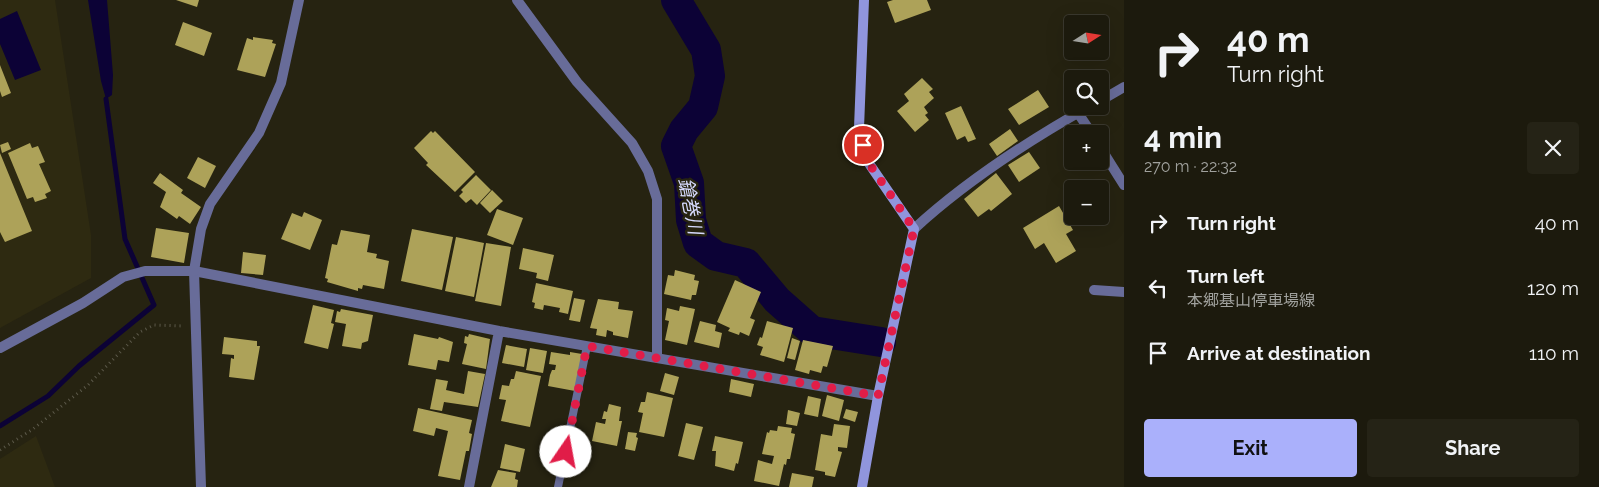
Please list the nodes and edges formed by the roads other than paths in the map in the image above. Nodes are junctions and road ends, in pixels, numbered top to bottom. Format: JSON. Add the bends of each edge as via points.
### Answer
{"nodes":[{"id":1,"x":299,"y":0,"type":"edge"},
{"id":2,"x":517,"y":0,"type":"edge"},
{"id":3,"x":864,"y":0,"type":"edge"},
{"id":4,"x":1124,"y":87,"type":"edge"},
{"id":5,"x":1109,"y":96,"type":"edge"},
{"id":6,"x":1074,"y":115,"type":"edge"},
{"id":7,"x":1109,"y":161,"type":"edge"},
{"id":8,"x":1124,"y":185,"type":"edge"},
{"id":9,"x":914,"y":229,"type":"junction"},
{"id":10,"x":194,"y":271,"type":"junction"},
{"id":11,"x":1094,"y":290,"type":"dead end"},
{"id":12,"x":1124,"y":292,"type":"edge"},
{"id":13,"x":499,"y":332,"type":"junction"},
{"id":14,"x":587,"y":346,"type":"junction"},
{"id":15,"x":0,"y":348,"type":"edge"},
{"id":16,"x":657,"y":358,"type":"junction"},
{"id":17,"x":878,"y":396,"type":"junction"},
{"id":18,"x":201,"y":487,"type":"edge"},
{"id":19,"x":469,"y":487,"type":"edge"},
{"id":20,"x":558,"y":487,"type":"edge"},
{"id":21,"x":862,"y":487,"type":"edge"}],
"edges":[{"from":1,"to":10,"type":"street","via":[[281,83],[259,133],[210,204],[201,229]]},
{"from":2,"to":16,"type":"street","via":[[577,82],[632,143],[648,171],[656,199]]},
{"from":3,"to":9,"type":"main road","via":[[859,128],[868,162]]},
{"from":4,"to":5,"type":"street"},
{"from":6,"to":9,"type":"street","via":[[948,197]]},
{"from":7,"to":8,"type":"street"},
{"from":9,"to":17,"type":"main road"},
{"from":10,"to":13,"type":"street"},
{"from":10,"to":15,"type":"street","via":[[145,270],[123,277],[83,303]]},
{"from":10,"to":18,"type":"street"},
{"from":11,"to":12,"type":"street"},
{"from":13,"to":14,"type":"street"},
{"from":13,"to":19,"type":"street"},
{"from":14,"to":16,"type":"street"},
{"from":14,"to":20,"type":"lane"},
{"from":16,"to":17,"type":"street"},
{"from":17,"to":21,"type":"main road"}]}
